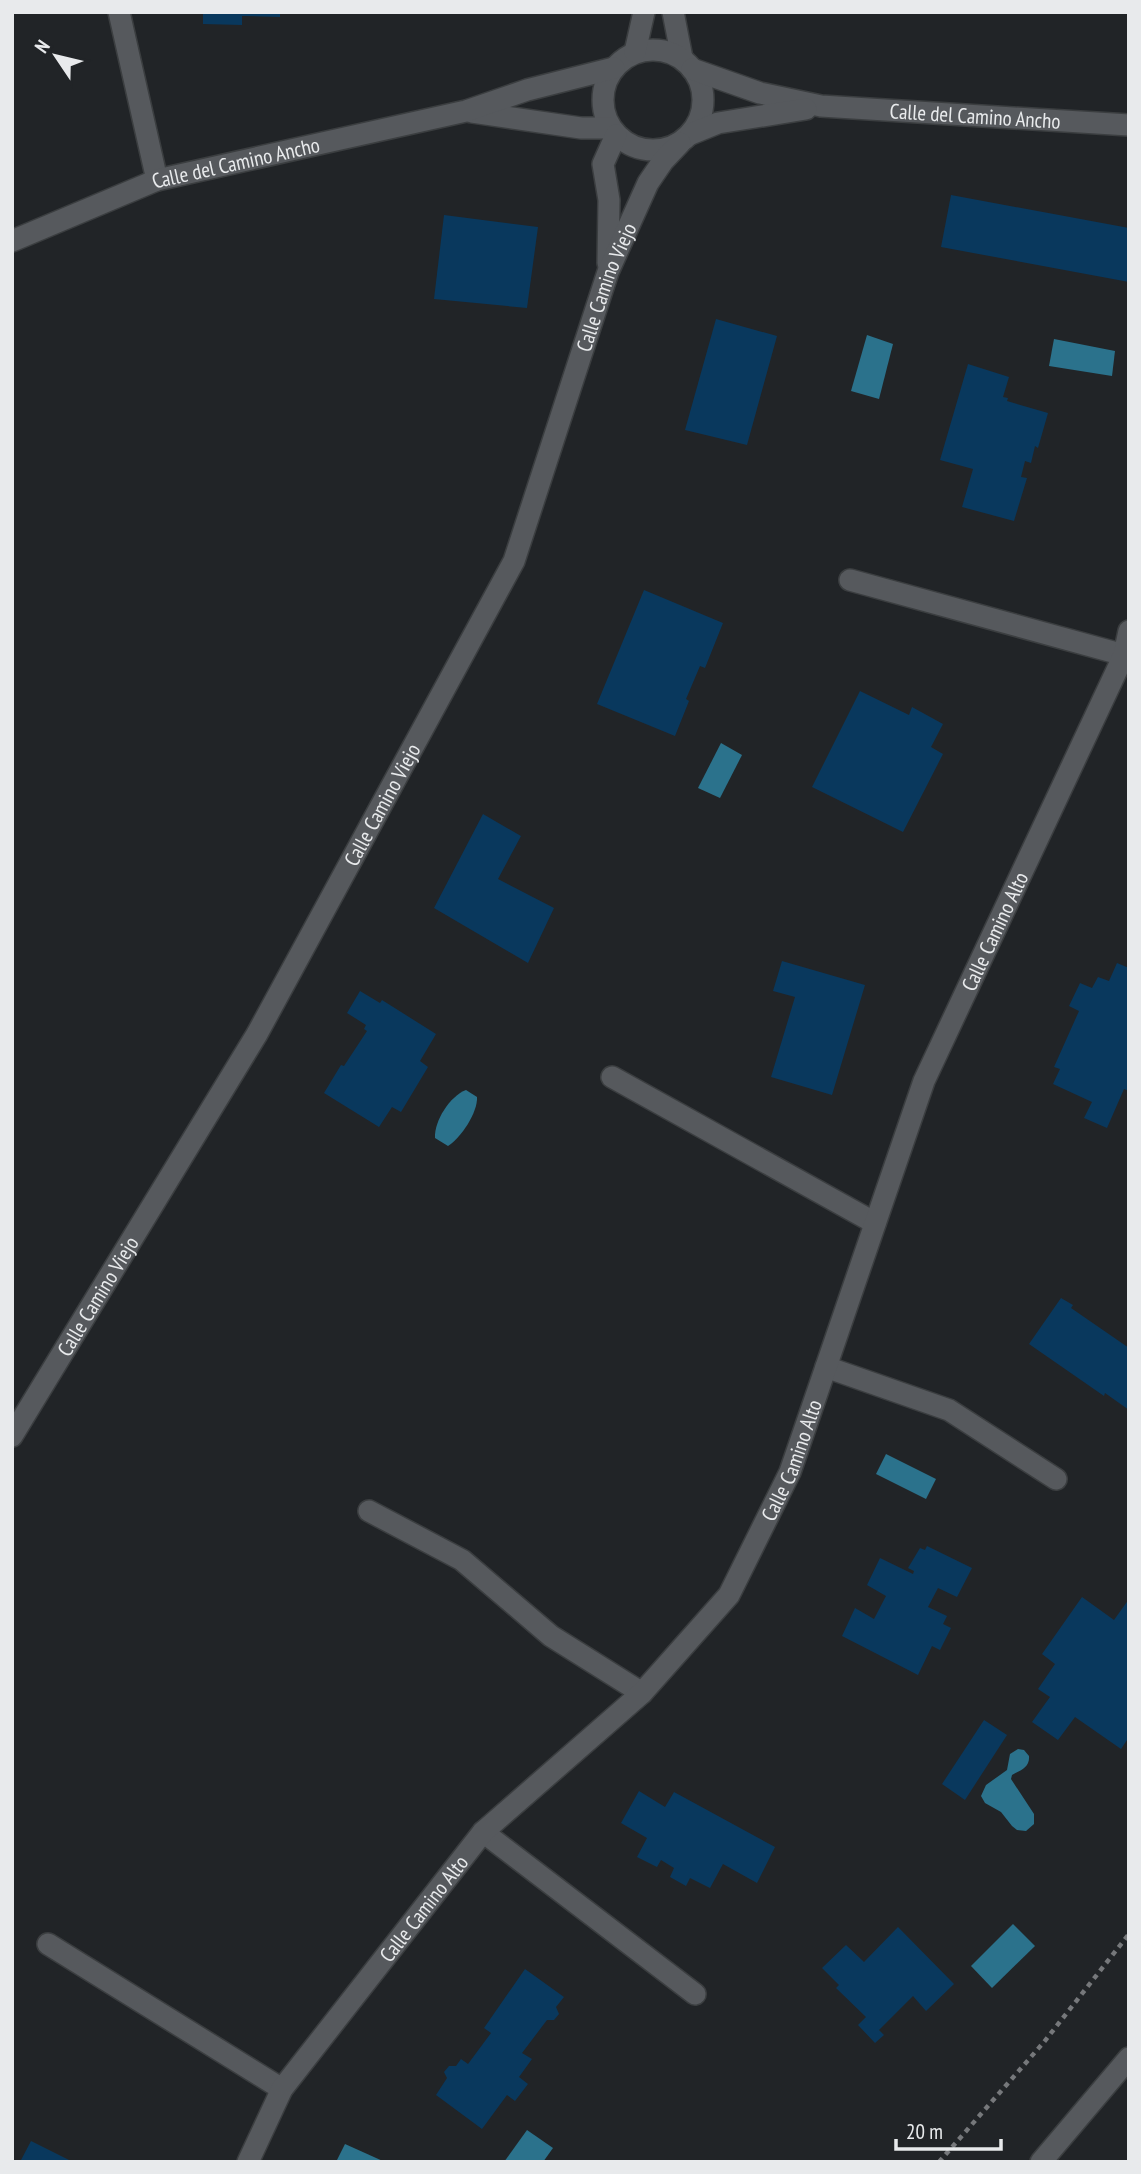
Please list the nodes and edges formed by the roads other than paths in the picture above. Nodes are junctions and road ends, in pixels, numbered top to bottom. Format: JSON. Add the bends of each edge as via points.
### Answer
{"nodes":[{"id":1,"x":118,"y":12,"type":"edge"},
{"id":2,"x":644,"y":12,"type":"edge"},
{"id":3,"x":673,"y":12,"type":"edge"},
{"id":4,"x":635,"y":52,"type":"junction"},
{"id":5,"x":687,"y":64,"type":"junction"},
{"id":6,"x":614,"y":68,"type":"junction"},
{"id":7,"x":821,"y":106,"type":"junction"},
{"id":8,"x":466,"y":111,"type":"junction"},
{"id":9,"x":1129,"y":125,"type":"edge"},
{"id":10,"x":613,"y":132,"type":"junction"},
{"id":11,"x":685,"y":138,"type":"junction"},
{"id":12,"x":157,"y":180,"type":"junction"},
{"id":13,"x":12,"y":241,"type":"edge"},
{"id":14,"x":608,"y":272,"type":"junction"},
{"id":15,"x":850,"y":580,"type":"dead end"},
{"id":16,"x":1129,"y":631,"type":"edge"},
{"id":17,"x":1124,"y":655,"type":"junction"},
{"id":18,"x":612,"y":1077,"type":"dead end"},
{"id":19,"x":875,"y":1223,"type":"junction"},
{"id":20,"x":826,"y":1367,"type":"junction"},
{"id":21,"x":12,"y":1436,"type":"edge"},
{"id":22,"x":1056,"y":1479,"type":"dead end"},
{"id":23,"x":369,"y":1511,"type":"dead end"},
{"id":24,"x":642,"y":1693,"type":"junction"},
{"id":25,"x":483,"y":1832,"type":"junction"},
{"id":26,"x":48,"y":1944,"type":"dead end"},
{"id":27,"x":695,"y":1994,"type":"dead end"},
{"id":28,"x":1129,"y":2058,"type":"edge"},
{"id":29,"x":282,"y":2089,"type":"junction"},
{"id":30,"x":248,"y":2162,"type":"edge"},
{"id":31,"x":1041,"y":2162,"type":"edge"}],
"edges":[{"from":1,"to":12,"type":"street"},
{"from":2,"to":4,"type":"street"},
{"from":3,"to":5,"type":"street"},
{"from":4,"to":5,"type":"street","via":[[670,52]]},
{"from":4,"to":6,"type":"street"},
{"from":5,"to":7,"type":"street","name":"Calle del Camino Ancho","via":[[760,93]]},
{"from":5,"to":11,"type":"street","via":[[704,96],[702,113]]},
{"from":6,"to":8,"type":"street","name":"Calle del Camino Ancho"},
{"from":6,"to":10,"type":"street","via":[[603,93],[604,114]]},
{"from":7,"to":9,"type":"street","name":"Calle del Camino Ancho"},
{"from":7,"to":11,"type":"street","name":"Calle del Camino Ancho","via":[[718,123]]},
{"from":8,"to":10,"type":"street","name":"Calle del Camino Ancho"},
{"from":8,"to":12,"type":"street","name":"Calle del Camino Ancho"},
{"from":10,"to":11,"type":"street","via":[[645,150],[663,150]]},
{"from":10,"to":14,"type":"street","via":[[603,164]]},
{"from":11,"to":14,"type":"street","name":"Calle Camino Viejo","via":[[648,183]]},
{"from":12,"to":13,"type":"street","name":"Calle del Camino Ancho"},
{"from":14,"to":21,"type":"street","name":"Calle Camino Viejo","via":[[514,561],[257,1034]]},
{"from":15,"to":17,"type":"street"},
{"from":16,"to":17,"type":"street","name":"Calle Camino Alto"},
{"from":17,"to":19,"type":"street","name":"Calle Camino Alto","via":[[924,1080]]},
{"from":18,"to":19,"type":"street"},
{"from":19,"to":20,"type":"street","name":"Calle Camino Alto"},
{"from":20,"to":22,"type":"street","via":[[948,1410]]},
{"from":20,"to":24,"type":"street","name":"Calle Camino Alto","via":[[790,1472],[729,1595]]},
{"from":23,"to":24,"type":"street","via":[[462,1560],[551,1636]]},
{"from":24,"to":25,"type":"street","name":"Calle Camino Alto"},
{"from":25,"to":27,"type":"street"},
{"from":25,"to":29,"type":"street","name":"Calle Camino Alto"},
{"from":26,"to":29,"type":"street"},
{"from":28,"to":31,"type":"street"},
{"from":29,"to":30,"type":"street","name":"Calle Camino Alto"}]}
